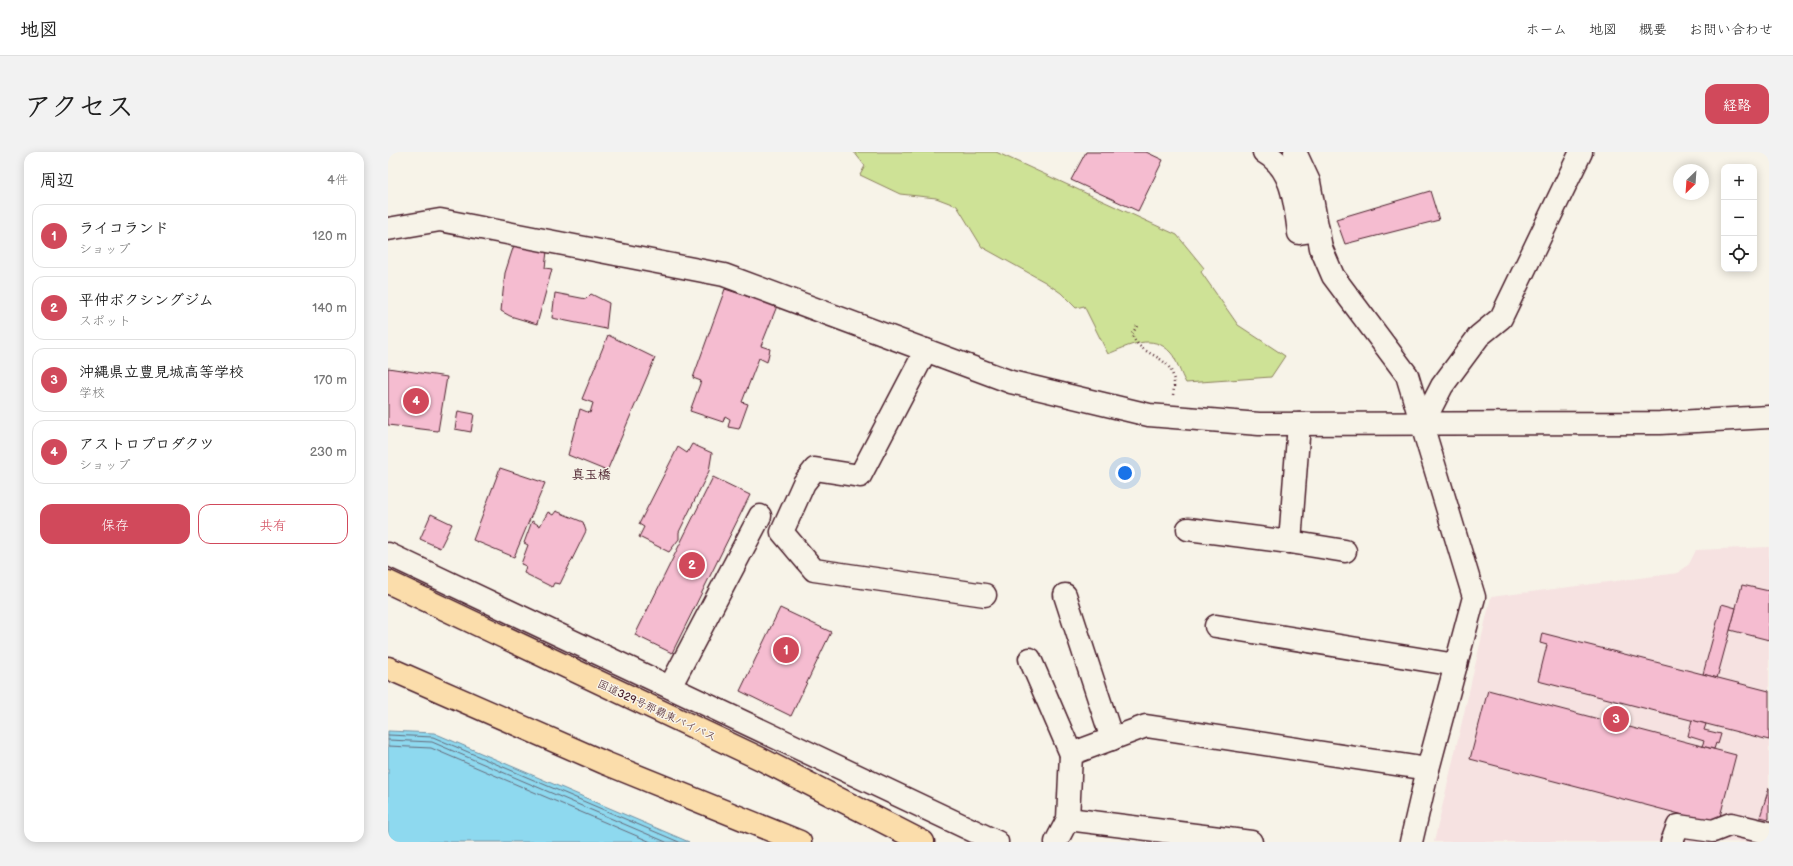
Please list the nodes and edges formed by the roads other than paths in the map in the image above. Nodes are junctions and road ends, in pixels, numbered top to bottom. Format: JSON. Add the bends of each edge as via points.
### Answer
{"nodes":[{"id":1,"x":1264,"y":152,"type":"edge"},
{"id":2,"x":1295,"y":152,"type":"edge"},
{"id":3,"x":1581,"y":152,"type":"edge"},
{"id":4,"x":388,"y":229,"type":"edge"},
{"id":5,"x":1318,"y":230,"type":"junction"},
{"id":6,"x":926,"y":350,"type":"junction"},
{"id":7,"x":1769,"y":417,"type":"edge"},
{"id":8,"x":1423,"y":423,"type":"junction"},
{"id":9,"x":1299,"y":424,"type":"junction"},
{"id":10,"x":760,"y":516,"type":"dead end"},
{"id":11,"x":1188,"y":529,"type":"dead end"},
{"id":12,"x":1290,"y":542,"type":"junction"},
{"id":13,"x":1345,"y":551,"type":"dead end"},
{"id":14,"x":388,"y":554,"type":"edge"},
{"id":15,"x":388,"y":582,"type":"edge"},
{"id":16,"x":985,"y":595,"type":"dead end"},
{"id":17,"x":1065,"y":595,"type":"dead end"},
{"id":18,"x":1216,"y":626,"type":"dead end"},
{"id":19,"x":1030,"y":659,"type":"dead end"},
{"id":20,"x":1456,"y":665,"type":"junction"},
{"id":21,"x":388,"y":668,"type":"edge"},
{"id":22,"x":670,"y":687,"type":"junction"},
{"id":23,"x":1112,"y":739,"type":"junction"},
{"id":24,"x":1070,"y":754,"type":"junction"},
{"id":25,"x":1428,"y":769,"type":"junction"},
{"id":26,"x":1068,"y":819,"type":"junction"},
{"id":27,"x":1769,"y":833,"type":"edge"},
{"id":28,"x":800,"y":842,"type":"edge"},
{"id":29,"x":923,"y":842,"type":"edge"},
{"id":30,"x":997,"y":842,"type":"edge"},
{"id":31,"x":1056,"y":842,"type":"edge"},
{"id":32,"x":1251,"y":842,"type":"edge"},
{"id":33,"x":1411,"y":842,"type":"edge"},
{"id":34,"x":1672,"y":842,"type":"edge"}],
"edges":[{"from":1,"to":5,"type":"street","via":[[1271,156],[1286,174],[1295,199],[1299,233]]},
{"from":2,"to":5,"type":"street","via":[[1309,182]]},
{"from":3,"to":8,"type":"street","via":[[1501,318],[1479,336],[1442,386]]},
{"from":4,"to":6,"type":"street","via":[[440,220],[724,274]]},
{"from":5,"to":8,"type":"street","via":[[1321,248],[1333,276],[1407,375]]},
{"from":6,"to":9,"type":"street","via":[[1011,382],[1149,415],[1258,424]]},
{"from":6,"to":16,"type":"street","via":[[860,476],[815,469],[804,483],[782,532],[814,570]]},
{"from":7,"to":8,"type":"street","via":[[1660,423]]},
{"from":8,"to":9,"type":"street"},
{"from":8,"to":20,"type":"street","via":[[1474,597]]},
{"from":9,"to":12,"type":"street"},
{"from":10,"to":22,"type":"street"},
{"from":11,"to":12,"type":"street"},
{"from":12,"to":13,"type":"street"},
{"from":14,"to":22,"type":"street"},
{"from":15,"to":29,"type":"highway","name":"国道329号那覇東バイパス","via":[[761,760]]},
{"from":17,"to":23,"type":"street"},
{"from":18,"to":20,"type":"street"},
{"from":19,"to":24,"type":"street"},
{"from":20,"to":25,"type":"street"},
{"from":21,"to":28,"type":"highway","via":[[605,763]]},
{"from":22,"to":30,"type":"street"},
{"from":23,"to":24,"type":"street"},
{"from":23,"to":25,"type":"street","via":[[1146,726]]},
{"from":24,"to":26,"type":"street"},
{"from":25,"to":33,"type":"street"},
{"from":26,"to":31,"type":"street"},
{"from":26,"to":32,"type":"street"},
{"from":27,"to":34,"type":"street","via":[[1731,824],[1713,831],[1678,826]]}]}
